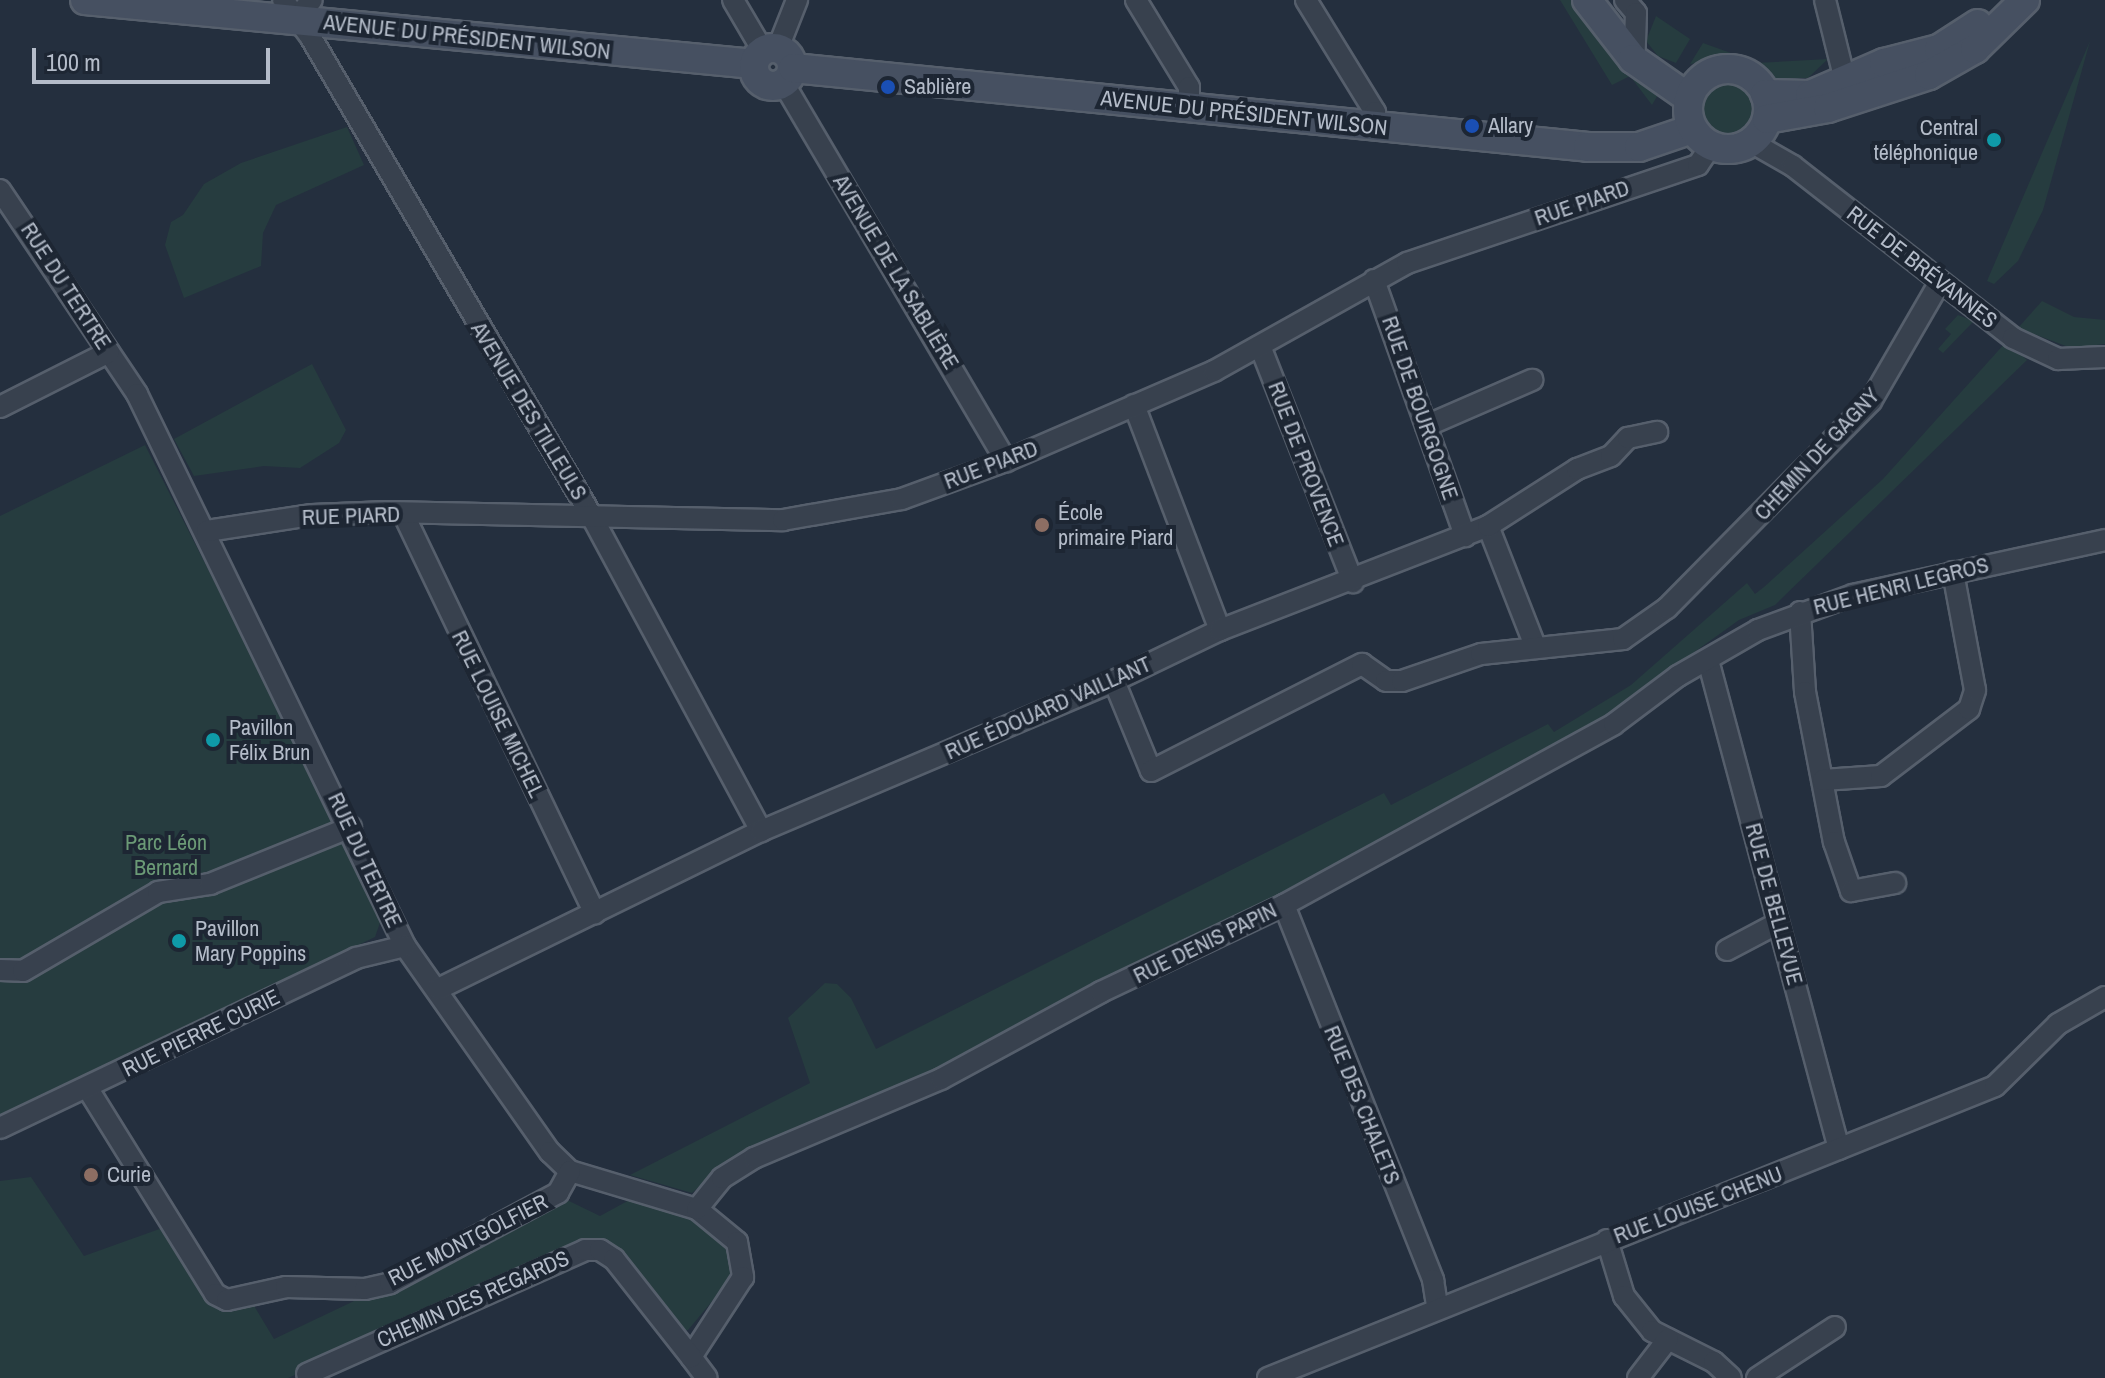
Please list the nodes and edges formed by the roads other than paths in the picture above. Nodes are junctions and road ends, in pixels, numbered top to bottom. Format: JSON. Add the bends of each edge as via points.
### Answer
{"nodes":[{"id":1,"x":85,"y":0,"type":"edge"},
{"id":2,"x":733,"y":0,"type":"edge"},
{"id":3,"x":797,"y":0,"type":"edge"},
{"id":4,"x":1136,"y":0,"type":"edge"},
{"id":5,"x":1306,"y":0,"type":"edge"},
{"id":6,"x":1587,"y":0,"type":"edge"},
{"id":7,"x":1625,"y":0,"type":"edge"},
{"id":8,"x":1825,"y":0,"type":"edge"},
{"id":9,"x":2001,"y":0,"type":"edge"},
{"id":10,"x":2025,"y":0,"type":"edge"},
{"id":11,"x":297,"y":7,"type":"edge"},
{"id":12,"x":1624,"y":42,"type":"junction"},
{"id":13,"x":774,"y":63,"type":"junction"},
{"id":14,"x":1709,"y":73,"type":"junction"},
{"id":15,"x":1845,"y":80,"type":"junction"},
{"id":16,"x":1689,"y":98,"type":"junction"},
{"id":17,"x":1766,"y":106,"type":"junction"},
{"id":18,"x":1189,"y":107,"type":"junction"},
{"id":19,"x":1374,"y":125,"type":"junction"},
{"id":20,"x":1702,"y":138,"type":"junction"},
{"id":21,"x":1751,"y":142,"type":"junction"},
{"id":22,"x":0,"y":190,"type":"edge"},
{"id":23,"x":1374,"y":280,"type":"junction"},
{"id":24,"x":1940,"y":282,"type":"junction"},
{"id":25,"x":1260,"y":346,"type":"junction"},
{"id":26,"x":109,"y":352,"type":"junction"},
{"id":27,"x":2105,"y":357,"type":"edge"},
{"id":28,"x":1532,"y":380,"type":"dead end"},
{"id":29,"x":1134,"y":405,"type":"junction"},
{"id":30,"x":0,"y":407,"type":"edge"},
{"id":31,"x":1426,"y":426,"type":"junction"},
{"id":32,"x":1657,"y":432,"type":"dead end"},
{"id":33,"x":1006,"y":461,"type":"junction"},
{"id":34,"x":403,"y":513,"type":"junction"},
{"id":35,"x":591,"y":515,"type":"junction"},
{"id":36,"x":1488,"y":526,"type":"junction"},
{"id":37,"x":207,"y":531,"type":"junction"},
{"id":38,"x":1465,"y":536,"type":"junction"},
{"id":39,"x":2105,"y":540,"type":"edge"},
{"id":40,"x":1953,"y":572,"type":"junction"},
{"id":41,"x":1353,"y":582,"type":"junction"},
{"id":42,"x":1800,"y":612,"type":"junction"},
{"id":43,"x":1220,"y":630,"type":"junction"},
{"id":44,"x":1535,"y":646,"type":"junction"},
{"id":45,"x":1708,"y":660,"type":"junction"},
{"id":46,"x":1114,"y":681,"type":"junction"},
{"id":47,"x":1823,"y":780,"type":"junction"},
{"id":48,"x":351,"y":827,"type":"junction"},
{"id":49,"x":761,"y":831,"type":"junction"},
{"id":50,"x":1895,"y":883,"type":"dead end"},
{"id":51,"x":1284,"y":905,"type":"junction"},
{"id":52,"x":595,"y":913,"type":"junction"},
{"id":53,"x":1778,"y":923,"type":"junction"},
{"id":54,"x":405,"y":946,"type":"junction"},
{"id":55,"x":1727,"y":950,"type":"dead end"},
{"id":56,"x":0,"y":970,"type":"edge"},
{"id":57,"x":438,"y":989,"type":"junction"},
{"id":58,"x":2105,"y":997,"type":"edge"},
{"id":59,"x":88,"y":1089,"type":"junction"},
{"id":60,"x":0,"y":1128,"type":"edge"},
{"id":61,"x":1839,"y":1149,"type":"junction"},
{"id":62,"x":570,"y":1171,"type":"junction"},
{"id":63,"x":697,"y":1209,"type":"junction"},
{"id":64,"x":1607,"y":1240,"type":"junction"},
{"id":65,"x":1437,"y":1306,"type":"junction"},
{"id":66,"x":1835,"y":1327,"type":"dead end"},
{"id":67,"x":1668,"y":1339,"type":"junction"},
{"id":68,"x":691,"y":1357,"type":"junction"},
{"id":69,"x":307,"y":1374,"type":"dead end"},
{"id":70,"x":707,"y":1378,"type":"edge"},
{"id":71,"x":1268,"y":1378,"type":"edge"},
{"id":72,"x":1638,"y":1378,"type":"edge"},
{"id":73,"x":1731,"y":1378,"type":"edge"},
{"id":74,"x":1757,"y":1378,"type":"edge"}],
"edges":[{"from":1,"to":11,"type":"street","name":"AVENUE DU PRÉSIDENT WILSON"},
{"from":2,"to":13,"type":"street","name":"AVENUE DE LA SABLIÈRE"},
{"from":3,"to":13,"type":"street"},
{"from":4,"to":18,"type":"street","via":[[1189,87]]},
{"from":5,"to":19,"type":"street","via":[[1375,112]]},
{"from":6,"to":12,"type":"street"},
{"from":7,"to":12,"type":"street","via":[[1636,13]]},
{"from":8,"to":15,"type":"street"},
{"from":9,"to":15,"type":"street","via":[[1974,27],[1939,49]]},
{"from":10,"to":17,"type":"street","via":[[1975,49],[1929,75],[1803,115]]},
{"from":11,"to":13,"type":"street","name":"AVENUE DU PRÉSIDENT WILSON"},
{"from":11,"to":35,"type":"street","name":"AVENUE DES TILLEULS"},
{"from":12,"to":14,"type":"street","via":[[1681,69]]},
{"from":12,"to":16,"type":"street","via":[[1650,75]]},
{"from":13,"to":18,"type":"street","name":"AVENUE DU PRÉSIDENT WILSON"},
{"from":13,"to":33,"type":"street","name":"AVENUE DE LA SABLIÈRE"},
{"from":14,"to":16,"type":"street"},
{"from":14,"to":17,"type":"street","via":[[1743,72]]},
{"from":15,"to":17,"type":"street"},
{"from":16,"to":20,"type":"street"},
{"from":17,"to":21,"type":"street"},
{"from":18,"to":19,"type":"street","name":"AVENUE DU PRÉSIDENT WILSON"},
{"from":19,"to":20,"type":"street","name":"AVENUE DU PRÉSIDENT WILSON","via":[[1588,147],[1639,147]]},
{"from":20,"to":21,"type":"street","via":[[1724,150]]},
{"from":20,"to":23,"type":"street","name":"RUE PIARD","via":[[1698,165],[1407,263]]},
{"from":21,"to":24,"type":"street","name":"RUE DE BRÉVANNES","via":[[1793,166]]},
{"from":22,"to":26,"type":"street","name":"RUE DU TERTRE"},
{"from":23,"to":25,"type":"street","name":"RUE PIARD"},
{"from":23,"to":31,"type":"street","name":"RUE DE BOURGOGNE"},
{"from":24,"to":27,"type":"street","name":"RUE DE BRÉVANNES","via":[[2040,353],[2077,360]]},
{"from":24,"to":44,"type":"street","name":"CHEMIN DE GAGNY","via":[[1871,401],[1644,628],[1598,645]]},
{"from":25,"to":29,"type":"street","name":"RUE PIARD"},
{"from":25,"to":41,"type":"street","name":"RUE DE PROVENCE"},
{"from":26,"to":30,"type":"street"},
{"from":26,"to":37,"type":"street","name":"RUE DU TERTRE","via":[[137,394]]},
{"from":28,"to":31,"type":"street"},
{"from":29,"to":33,"type":"street","name":"RUE PIARD"},
{"from":29,"to":43,"type":"street"},
{"from":31,"to":38,"type":"street","name":"RUE DE BOURGOGNE"},
{"from":32,"to":36,"type":"street","name":"RUE ÉDOUARD VAILLANT","via":[[1628,438],[1611,456],[1577,469]]},
{"from":33,"to":35,"type":"street","name":"RUE PIARD","via":[[902,499],[783,520]]},
{"from":34,"to":35,"type":"street","name":"RUE PIARD"},
{"from":34,"to":37,"type":"street","name":"RUE PIARD","via":[[312,515]]},
{"from":34,"to":52,"type":"street","name":"RUE LOUISE MICHEL"},
{"from":35,"to":49,"type":"street","name":"AVENUE DES TILLEULS"},
{"from":36,"to":38,"type":"street","name":"RUE ÉDOUARD VAILLANT"},
{"from":36,"to":44,"type":"street"},
{"from":37,"to":48,"type":"street","name":"RUE DU TERTRE"},
{"from":38,"to":41,"type":"street","name":"RUE ÉDOUARD VAILLANT"},
{"from":39,"to":40,"type":"street","name":"RUE HENRI LEGROS"},
{"from":40,"to":42,"type":"street","name":"RUE HENRI LEGROS"},
{"from":40,"to":47,"type":"street","via":[[1975,690],[1969,709],[1881,776]]},
{"from":41,"to":43,"type":"street","name":"RUE ÉDOUARD VAILLANT"},
{"from":42,"to":45,"type":"street","name":"RUE HENRI LEGROS"},
{"from":42,"to":47,"type":"street","via":[[1805,692]]},
{"from":43,"to":46,"type":"street","name":"RUE ÉDOUARD VAILLANT"},
{"from":44,"to":46,"type":"street","name":"CHEMIN DE GAGNY","via":[[1481,654],[1402,681],[1386,681],[1362,664],[1151,771]]},
{"from":45,"to":51,"type":"street","name":"RUE DENIS PAPIN","via":[[1614,724]]},
{"from":45,"to":53,"type":"street","name":"RUE DE BELLEVUE"},
{"from":46,"to":49,"type":"street","name":"RUE ÉDOUARD VAILLANT"},
{"from":47,"to":50,"type":"street","via":[[1834,842],[1851,891]]},
{"from":48,"to":54,"type":"street","name":"RUE DU TERTRE"},
{"from":48,"to":56,"type":"street","via":[[210,884],[158,892],[23,971]]},
{"from":49,"to":52,"type":"street","name":"RUE ÉDOUARD VAILLANT"},
{"from":51,"to":63,"type":"street","name":"RUE DENIS PAPIN","via":[[1101,992],[941,1079],[754,1158],[722,1178]]},
{"from":51,"to":65,"type":"street","name":"RUE DES CHALETS","via":[[1433,1280]]},
{"from":52,"to":57,"type":"street","name":"RUE ÉDOUARD VAILLANT"},
{"from":53,"to":55,"type":"street"},
{"from":53,"to":61,"type":"street","name":"RUE DE BELLEVUE"},
{"from":54,"to":57,"type":"street","name":"RUE DU TERTRE"},
{"from":54,"to":59,"type":"street","name":"RUE PIERRE CURIE","via":[[356,958]]},
{"from":57,"to":62,"type":"street","name":"RUE DU TERTRE","via":[[550,1152]]},
{"from":58,"to":61,"type":"street","name":"RUE LOUISE CHENU","via":[[2058,1024],[1995,1086]]},
{"from":59,"to":60,"type":"street","name":"RUE PIERRE CURIE"},
{"from":59,"to":62,"type":"street","name":"RUE MONTGOLFIER","via":[[215,1294],[227,1300],[286,1287],[365,1289],[390,1283],[558,1193]]},
{"from":61,"to":64,"type":"street","name":"RUE LOUISE CHENU"},
{"from":62,"to":63,"type":"street"},
{"from":63,"to":68,"type":"street","via":[[737,1242],[743,1277]]},
{"from":64,"to":65,"type":"street","name":"RUE LOUISE CHENU"},
{"from":64,"to":67,"type":"street","via":[[1624,1296],[1652,1331]]},
{"from":65,"to":71,"type":"street","name":"RUE LOUISE CHENU"},
{"from":66,"to":74,"type":"street"},
{"from":67,"to":72,"type":"street"},
{"from":67,"to":73,"type":"street","via":[[1714,1362]]},
{"from":68,"to":69,"type":"street","name":"CHEMIN DES REGARDS","via":[[614,1259],[600,1250],[585,1250]]},
{"from":68,"to":70,"type":"street"}]}
